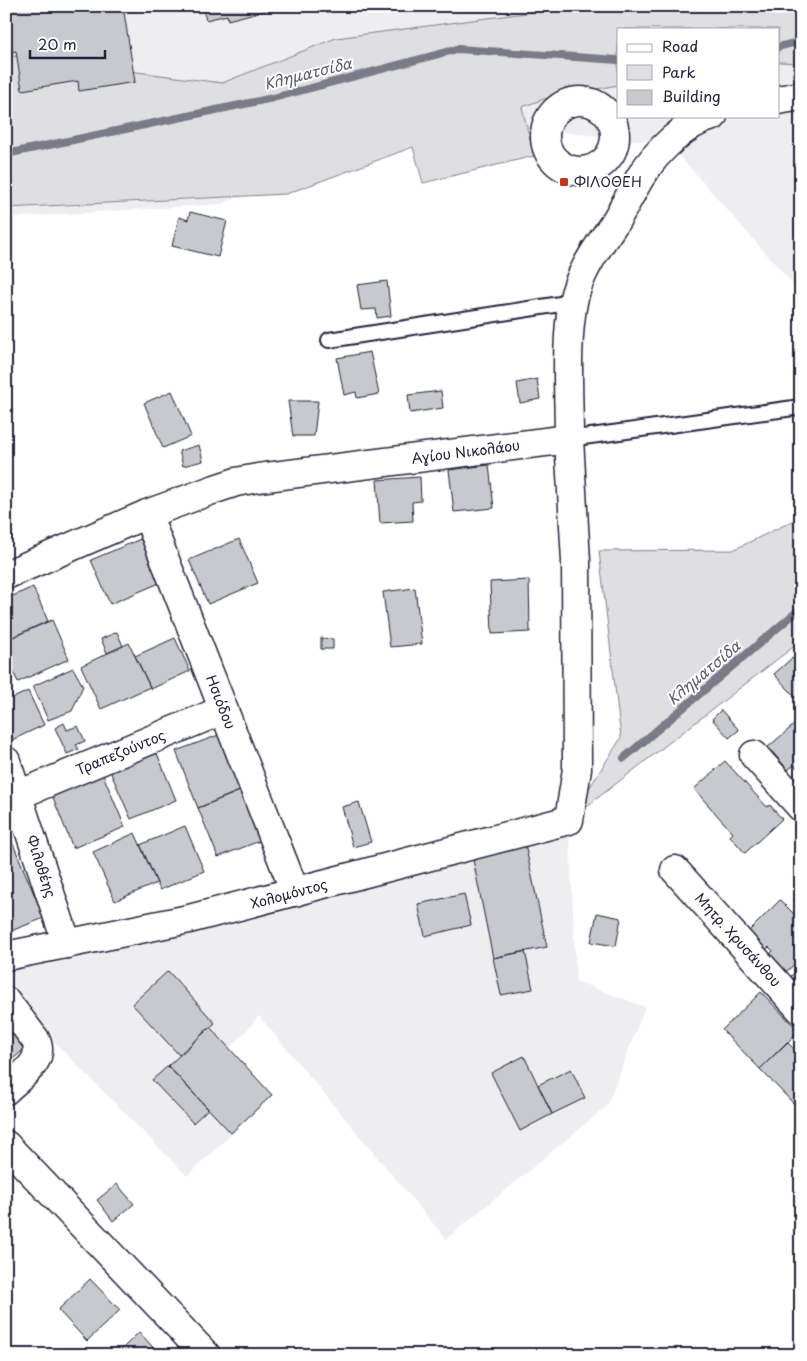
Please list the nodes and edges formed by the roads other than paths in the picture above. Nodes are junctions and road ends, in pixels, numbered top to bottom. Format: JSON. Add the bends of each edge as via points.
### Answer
{"nodes":[{"id":1,"x":801,"y":96,"type":"edge"},
{"id":2,"x":780,"y":100,"type":"edge"},
{"id":3,"x":705,"y":118,"type":"edge"},
{"id":4,"x":609,"y":158,"type":"dead end"},
{"id":5,"x":642,"y":174,"type":"junction"},
{"id":6,"x":573,"y":302,"type":"junction"},
{"id":7,"x":329,"y":340,"type":"dead end"},
{"id":8,"x":801,"y":407,"type":"edge"},
{"id":9,"x":569,"y":439,"type":"junction"},
{"id":10,"x":147,"y":514,"type":"junction"},
{"id":11,"x":6,"y":575,"type":"edge"},
{"id":12,"x":223,"y":710,"type":"junction"},
{"id":13,"x":754,"y":754,"type":"dead end"},
{"id":14,"x":6,"y":761,"type":"edge"},
{"id":15,"x":18,"y":795,"type":"junction"},
{"id":16,"x":801,"y":807,"type":"edge"},
{"id":17,"x":675,"y":870,"type":"dead end"},
{"id":18,"x":295,"y":892,"type":"junction"},
{"id":19,"x":67,"y":944,"type":"junction"},
{"id":20,"x":6,"y":956,"type":"edge"},
{"id":21,"x":6,"y":1001,"type":"edge"},
{"id":22,"x":801,"y":1010,"type":"edge"},
{"id":23,"x":6,"y":1090,"type":"edge"},
{"id":24,"x":6,"y":1145,"type":"edge"},
{"id":25,"x":206,"y":1355,"type":"edge"}],
"edges":[{"from":1,"to":2,"type":"street"},
{"from":3,"to":5,"type":"street","via":[[682,131]]},
{"from":4,"to":5,"type":"street"},
{"from":5,"to":6,"type":"street","via":[[583,272]]},
{"from":6,"to":7,"type":"lane"},
{"from":6,"to":9,"type":"street","via":[[569,334]]},
{"from":8,"to":9,"type":"lane"},
{"from":9,"to":10,"type":"street","name":"Αγίου Νικολάου","via":[[258,478],[236,482]]},
{"from":9,"to":18,"type":"street","name":"Χολομόντος","via":[[576,561],[577,769],[569,820]]},
{"from":10,"to":11,"type":"street","name":"Αγίου Νικολάου"},
{"from":10,"to":12,"type":"street","name":"Ησιόδου"},
{"from":12,"to":15,"type":"street","name":"Τραπεζούντος"},
{"from":12,"to":18,"type":"street","name":"Ησιόδου"},
{"from":13,"to":16,"type":"street"},
{"from":14,"to":15,"type":"street","name":"Φιλοθέης"},
{"from":15,"to":19,"type":"street","name":"Φιλοθέης"},
{"from":17,"to":22,"type":"street","name":"Μητρ. Χρυσάνθου"},
{"from":18,"to":19,"type":"street","name":"Χολομόντος","via":[[189,919]]},
{"from":19,"to":20,"type":"street","name":"Χολομόντος"},
{"from":21,"to":23,"type":"street","via":[[35,1039],[39,1052],[33,1064]]},
{"from":24,"to":25,"type":"street"}]}
